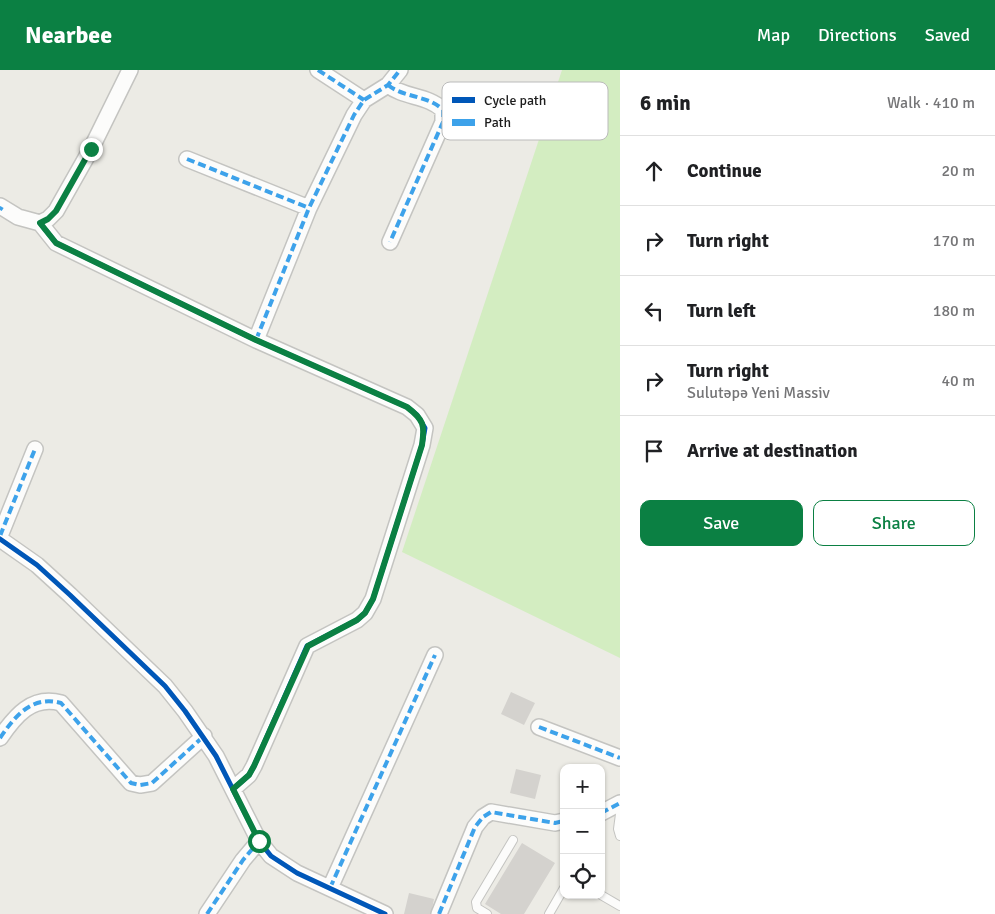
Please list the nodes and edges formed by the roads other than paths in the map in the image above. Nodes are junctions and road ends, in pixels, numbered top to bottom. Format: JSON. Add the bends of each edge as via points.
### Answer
{"nodes":[{"id":1,"x":130,"y":70,"type":"edge"},
{"id":2,"x":318,"y":70,"type":"edge"},
{"id":3,"x":400,"y":70,"type":"edge"},
{"id":4,"x":388,"y":85,"type":"junction"},
{"id":5,"x":364,"y":100,"type":"junction"},
{"id":6,"x":442,"y":109,"type":"edge"},
{"id":7,"x":442,"y":126,"type":"edge"},
{"id":8,"x":187,"y":159,"type":"dead end"},
{"id":9,"x":1,"y":208,"type":"edge"},
{"id":10,"x":309,"y":208,"type":"junction"},
{"id":11,"x":40,"y":223,"type":"junction"},
{"id":12,"x":390,"y":242,"type":"dead end"},
{"id":13,"x":256,"y":340,"type":"junction"},
{"id":14,"x":36,"y":449,"type":"dead end"},
{"id":15,"x":0,"y":537,"type":"edge"},
{"id":16,"x":435,"y":655,"type":"dead end"},
{"id":17,"x":539,"y":727,"type":"dead end"},
{"id":18,"x":204,"y":736,"type":"junction"},
{"id":19,"x":0,"y":738,"type":"edge"},
{"id":20,"x":620,"y":758,"type":"edge"},
{"id":21,"x":233,"y":789,"type":"junction"},
{"id":22,"x":620,"y":803,"type":"edge"},
{"id":23,"x":605,"y":811,"type":"edge"},
{"id":24,"x":620,"y":814,"type":"edge"},
{"id":25,"x":560,"y":822,"type":"edge"},
{"id":26,"x":620,"y":836,"type":"edge"},
{"id":27,"x":513,"y":840,"type":"dead end"},
{"id":28,"x":259,"y":841,"type":"junction"},
{"id":29,"x":330,"y":888,"type":"junction"},
{"id":30,"x":560,"y":895,"type":"edge"},
{"id":31,"x":605,"y":897,"type":"edge"},
{"id":32,"x":619,"y":903,"type":"edge"},
{"id":33,"x":206,"y":914,"type":"edge"},
{"id":34,"x":386,"y":914,"type":"edge"},
{"id":35,"x":440,"y":914,"type":"edge"},
{"id":36,"x":487,"y":914,"type":"edge"},
{"id":37,"x":549,"y":914,"type":"edge"}],
"edges":[{"from":1,"to":11,"type":"street","via":[[56,211]]},
{"from":2,"to":5,"type":"street"},
{"from":3,"to":4,"type":"street"},
{"from":4,"to":5,"type":"street"},
{"from":4,"to":6,"type":"street","via":[[394,91],[436,103]]},
{"from":5,"to":10,"type":"street"},
{"from":7,"to":12,"type":"street"},
{"from":8,"to":10,"type":"street"},
{"from":9,"to":11,"type":"street"},
{"from":10,"to":13,"type":"street"},
{"from":11,"to":13,"type":"street","via":[[56,243]]},
{"from":13,"to":21,"type":"street","via":[[407,407],[425,428],[373,599],[357,620],[308,646],[254,766]]},
{"from":14,"to":15,"type":"street"},
{"from":15,"to":18,"type":"street","via":[[37,565],[109,631],[165,686]]},
{"from":16,"to":29,"type":"street"},
{"from":17,"to":20,"type":"street"},
{"from":18,"to":19,"type":"street","via":[[152,784],[140,785],[131,783],[61,703],[51,700],[38,702],[24,709]]},
{"from":18,"to":21,"type":"street"},
{"from":21,"to":28,"type":"street"},
{"from":22,"to":23,"type":"street"},
{"from":24,"to":26,"type":"lane"},
{"from":25,"to":35,"type":"street","via":[[490,812],[483,817],[475,827]]},
{"from":27,"to":36,"type":"lane","via":[[476,902],[476,908]]},
{"from":28,"to":29,"type":"street","via":[[283,865]]},
{"from":28,"to":33,"type":"street","via":[[242,860]]},
{"from":29,"to":34,"type":"street"},
{"from":30,"to":37,"type":"lane"},
{"from":31,"to":32,"type":"lane"}]}
